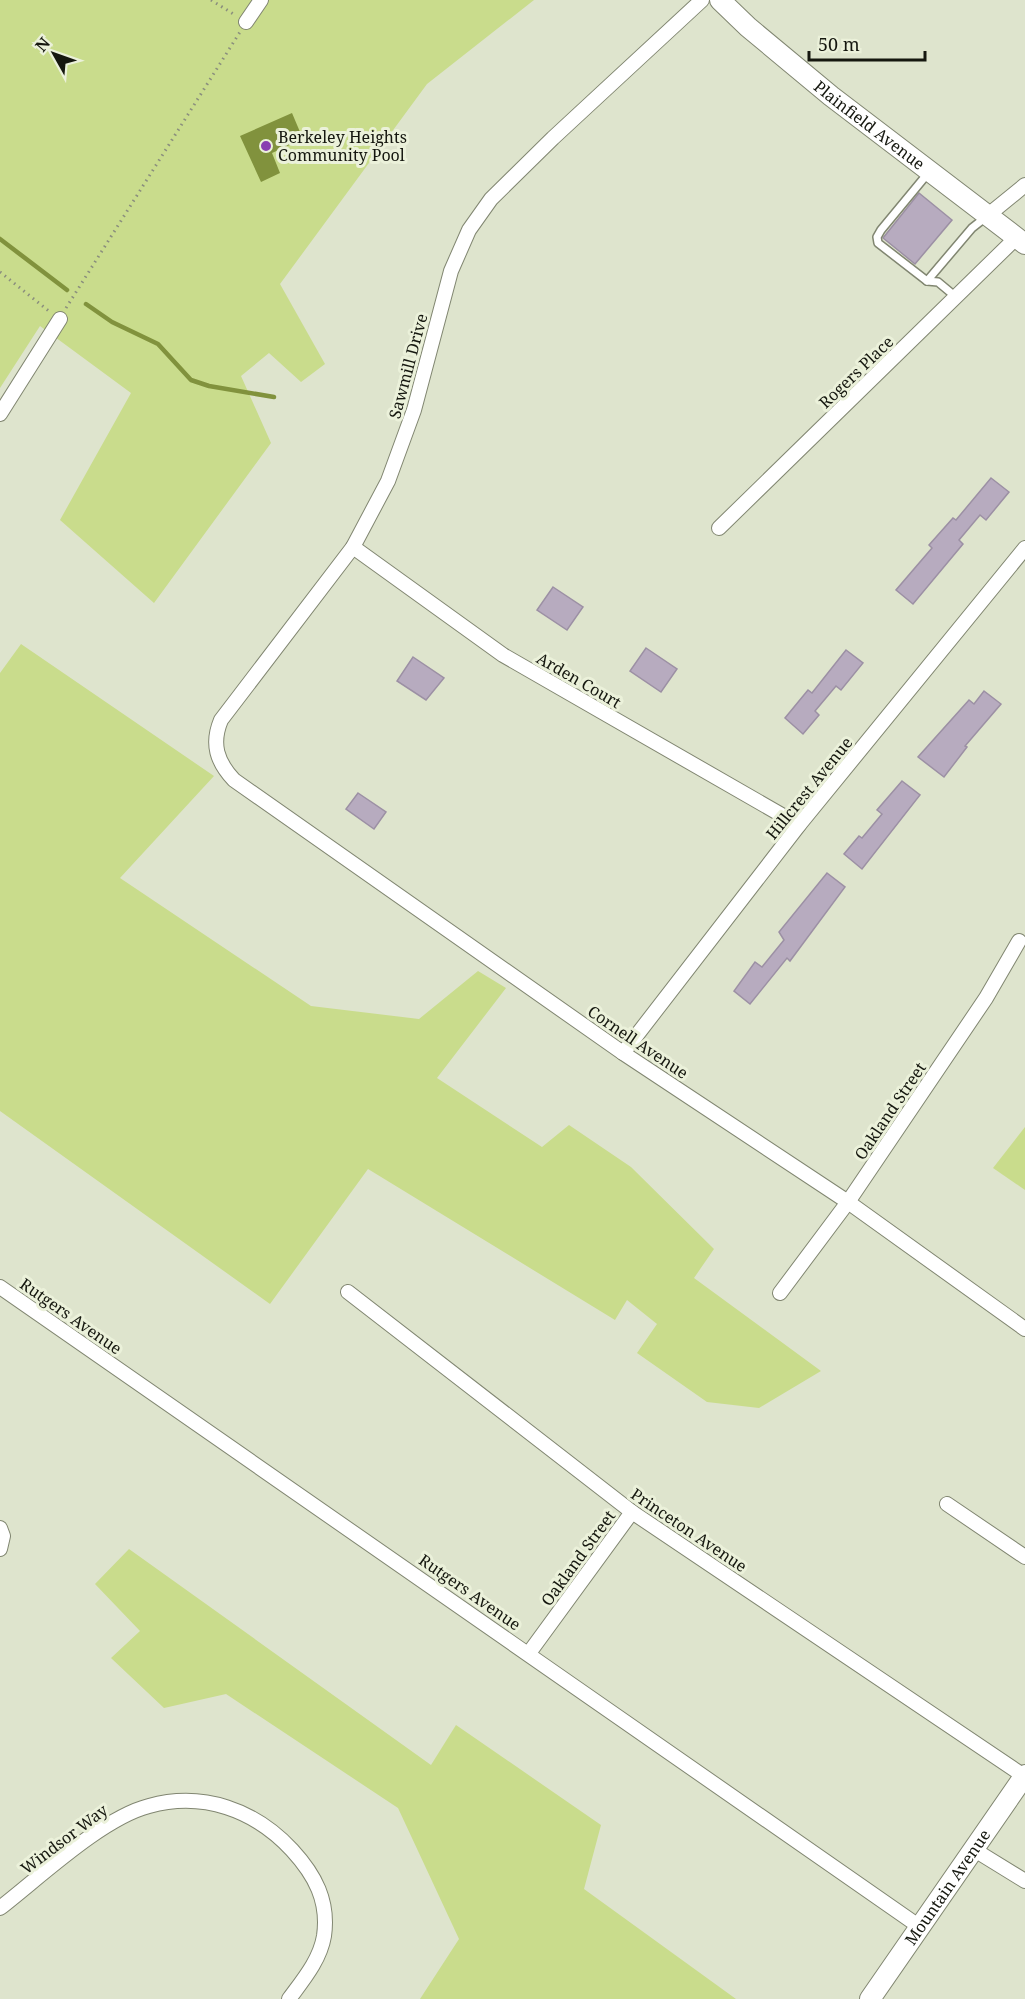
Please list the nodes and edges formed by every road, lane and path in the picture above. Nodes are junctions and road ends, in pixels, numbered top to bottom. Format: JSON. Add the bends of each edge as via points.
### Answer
{"nodes":[{"id":1,"x":211,"y":0,"type":"edge"},
{"id":2,"x":261,"y":0,"type":"edge"},
{"id":3,"x":702,"y":0,"type":"edge"},
{"id":4,"x":720,"y":0,"type":"edge"},
{"id":5,"x":246,"y":22,"type":"junction"},
{"id":6,"x":929,"y":172,"type":"junction"},
{"id":7,"x":1025,"y":185,"type":"edge"},
{"id":8,"x":987,"y":216,"type":"junction"},
{"id":9,"x":1021,"y":241,"type":"edge"},
{"id":10,"x":0,"y":273,"type":"edge"},
{"id":11,"x":927,"y":281,"type":"junction"},
{"id":12,"x":956,"y":297,"type":"junction"},
{"id":13,"x":60,"y":319,"type":"junction"},
{"id":14,"x":0,"y":414,"type":"edge"},
{"id":15,"x":719,"y":528,"type":"dead end"},
{"id":16,"x":353,"y":547,"type":"junction"},
{"id":17,"x":1025,"y":548,"type":"edge"},
{"id":18,"x":234,"y":780,"type":"joint"},
{"id":19,"x":800,"y":825,"type":"junction"},
{"id":20,"x":1019,"y":941,"type":"dead end"},
{"id":21,"x":623,"y":1053,"type":"junction"},
{"id":22,"x":848,"y":1202,"type":"junction"},
{"id":23,"x":0,"y":1287,"type":"edge"},
{"id":24,"x":348,"y":1292,"type":"dead end"},
{"id":25,"x":780,"y":1293,"type":"dead end"},
{"id":26,"x":1025,"y":1329,"type":"edge"},
{"id":27,"x":947,"y":1503,"type":"dead end"},
{"id":28,"x":632,"y":1512,"type":"junction"},
{"id":29,"x":0,"y":1528,"type":"edge"},
{"id":30,"x":0,"y":1549,"type":"edge"},
{"id":31,"x":1025,"y":1557,"type":"edge"},
{"id":32,"x":530,"y":1653,"type":"junction"},
{"id":33,"x":1024,"y":1776,"type":"edge"},
{"id":34,"x":973,"y":1849,"type":"junction"},
{"id":35,"x":1025,"y":1881,"type":"edge"},
{"id":36,"x":0,"y":1908,"type":"edge"},
{"id":37,"x":920,"y":1927,"type":"junction"},
{"id":38,"x":289,"y":1999,"type":"edge"},
{"id":39,"x":870,"y":1999,"type":"edge"}],
"edges":[{"from":1,"to":5,"type":"path"},
{"from":2,"to":5,"type":"street"},
{"from":3,"to":16,"type":"street","name":"Sawmill Drive","via":[[491,199],[469,230],[451,271],[403,446]]},
{"from":4,"to":6,"type":"main road","name":"Plainfield Avenue","via":[[831,96]]},
{"from":5,"to":13,"type":"path"},
{"from":6,"to":8,"type":"main road","name":"Plainfield Avenue"},
{"from":6,"to":11,"type":"lane","via":[[878,237],[878,243]]},
{"from":7,"to":8,"type":"street"},
{"from":8,"to":9,"type":"main road","name":"Plainfield Avenue"},
{"from":8,"to":11,"type":"lane"},
{"from":9,"to":12,"type":"street","name":"Rogers Place"},
{"from":10,"to":13,"type":"path"},
{"from":11,"to":12,"type":"lane","via":[[938,282]]},
{"from":12,"to":15,"type":"street","name":"Rogers Place"},
{"from":13,"to":14,"type":"street"},
{"from":16,"to":18,"type":"street","name":"Sawmill Drive","via":[[221,720],[215,743],[218,757]]},
{"from":16,"to":19,"type":"street","name":"Arden Court","via":[[503,655]]},
{"from":17,"to":19,"type":"street","name":"Hillcrest Avenue"},
{"from":18,"to":21,"type":"street","name":"Cornell Avenue"},
{"from":19,"to":21,"type":"street","name":"Hillcrest Avenue"},
{"from":20,"to":22,"type":"street","name":"Oakland Street","via":[[986,998]]},
{"from":21,"to":22,"type":"street","name":"Cornell Avenue"},
{"from":22,"to":25,"type":"street","name":"Oakland Street"},
{"from":22,"to":26,"type":"street","name":"Cornell Avenue"},
{"from":23,"to":32,"type":"street","name":"Rutgers Avenue"},
{"from":24,"to":28,"type":"street","name":"Princeton Avenue"},
{"from":27,"to":31,"type":"street"},
{"from":28,"to":32,"type":"street","name":"Oakland Street"},
{"from":28,"to":33,"type":"street","name":"Princeton Avenue"},
{"from":29,"to":30,"type":"street"},
{"from":32,"to":37,"type":"street","name":"Rutgers Avenue"},
{"from":33,"to":34,"type":"main road","name":"Mountain Avenue"},
{"from":34,"to":35,"type":"street"},
{"from":34,"to":37,"type":"main road","name":"Mountain Avenue"},
{"from":36,"to":38,"type":"street","name":"Windsor Way","via":[[108,1825],[134,1811],[176,1801],[226,1807],[259,1822],[282,1839],[306,1865],[323,1898],[322,1944],[313,1965]]},
{"from":37,"to":39,"type":"main road","name":"Mountain Avenue"}]}
